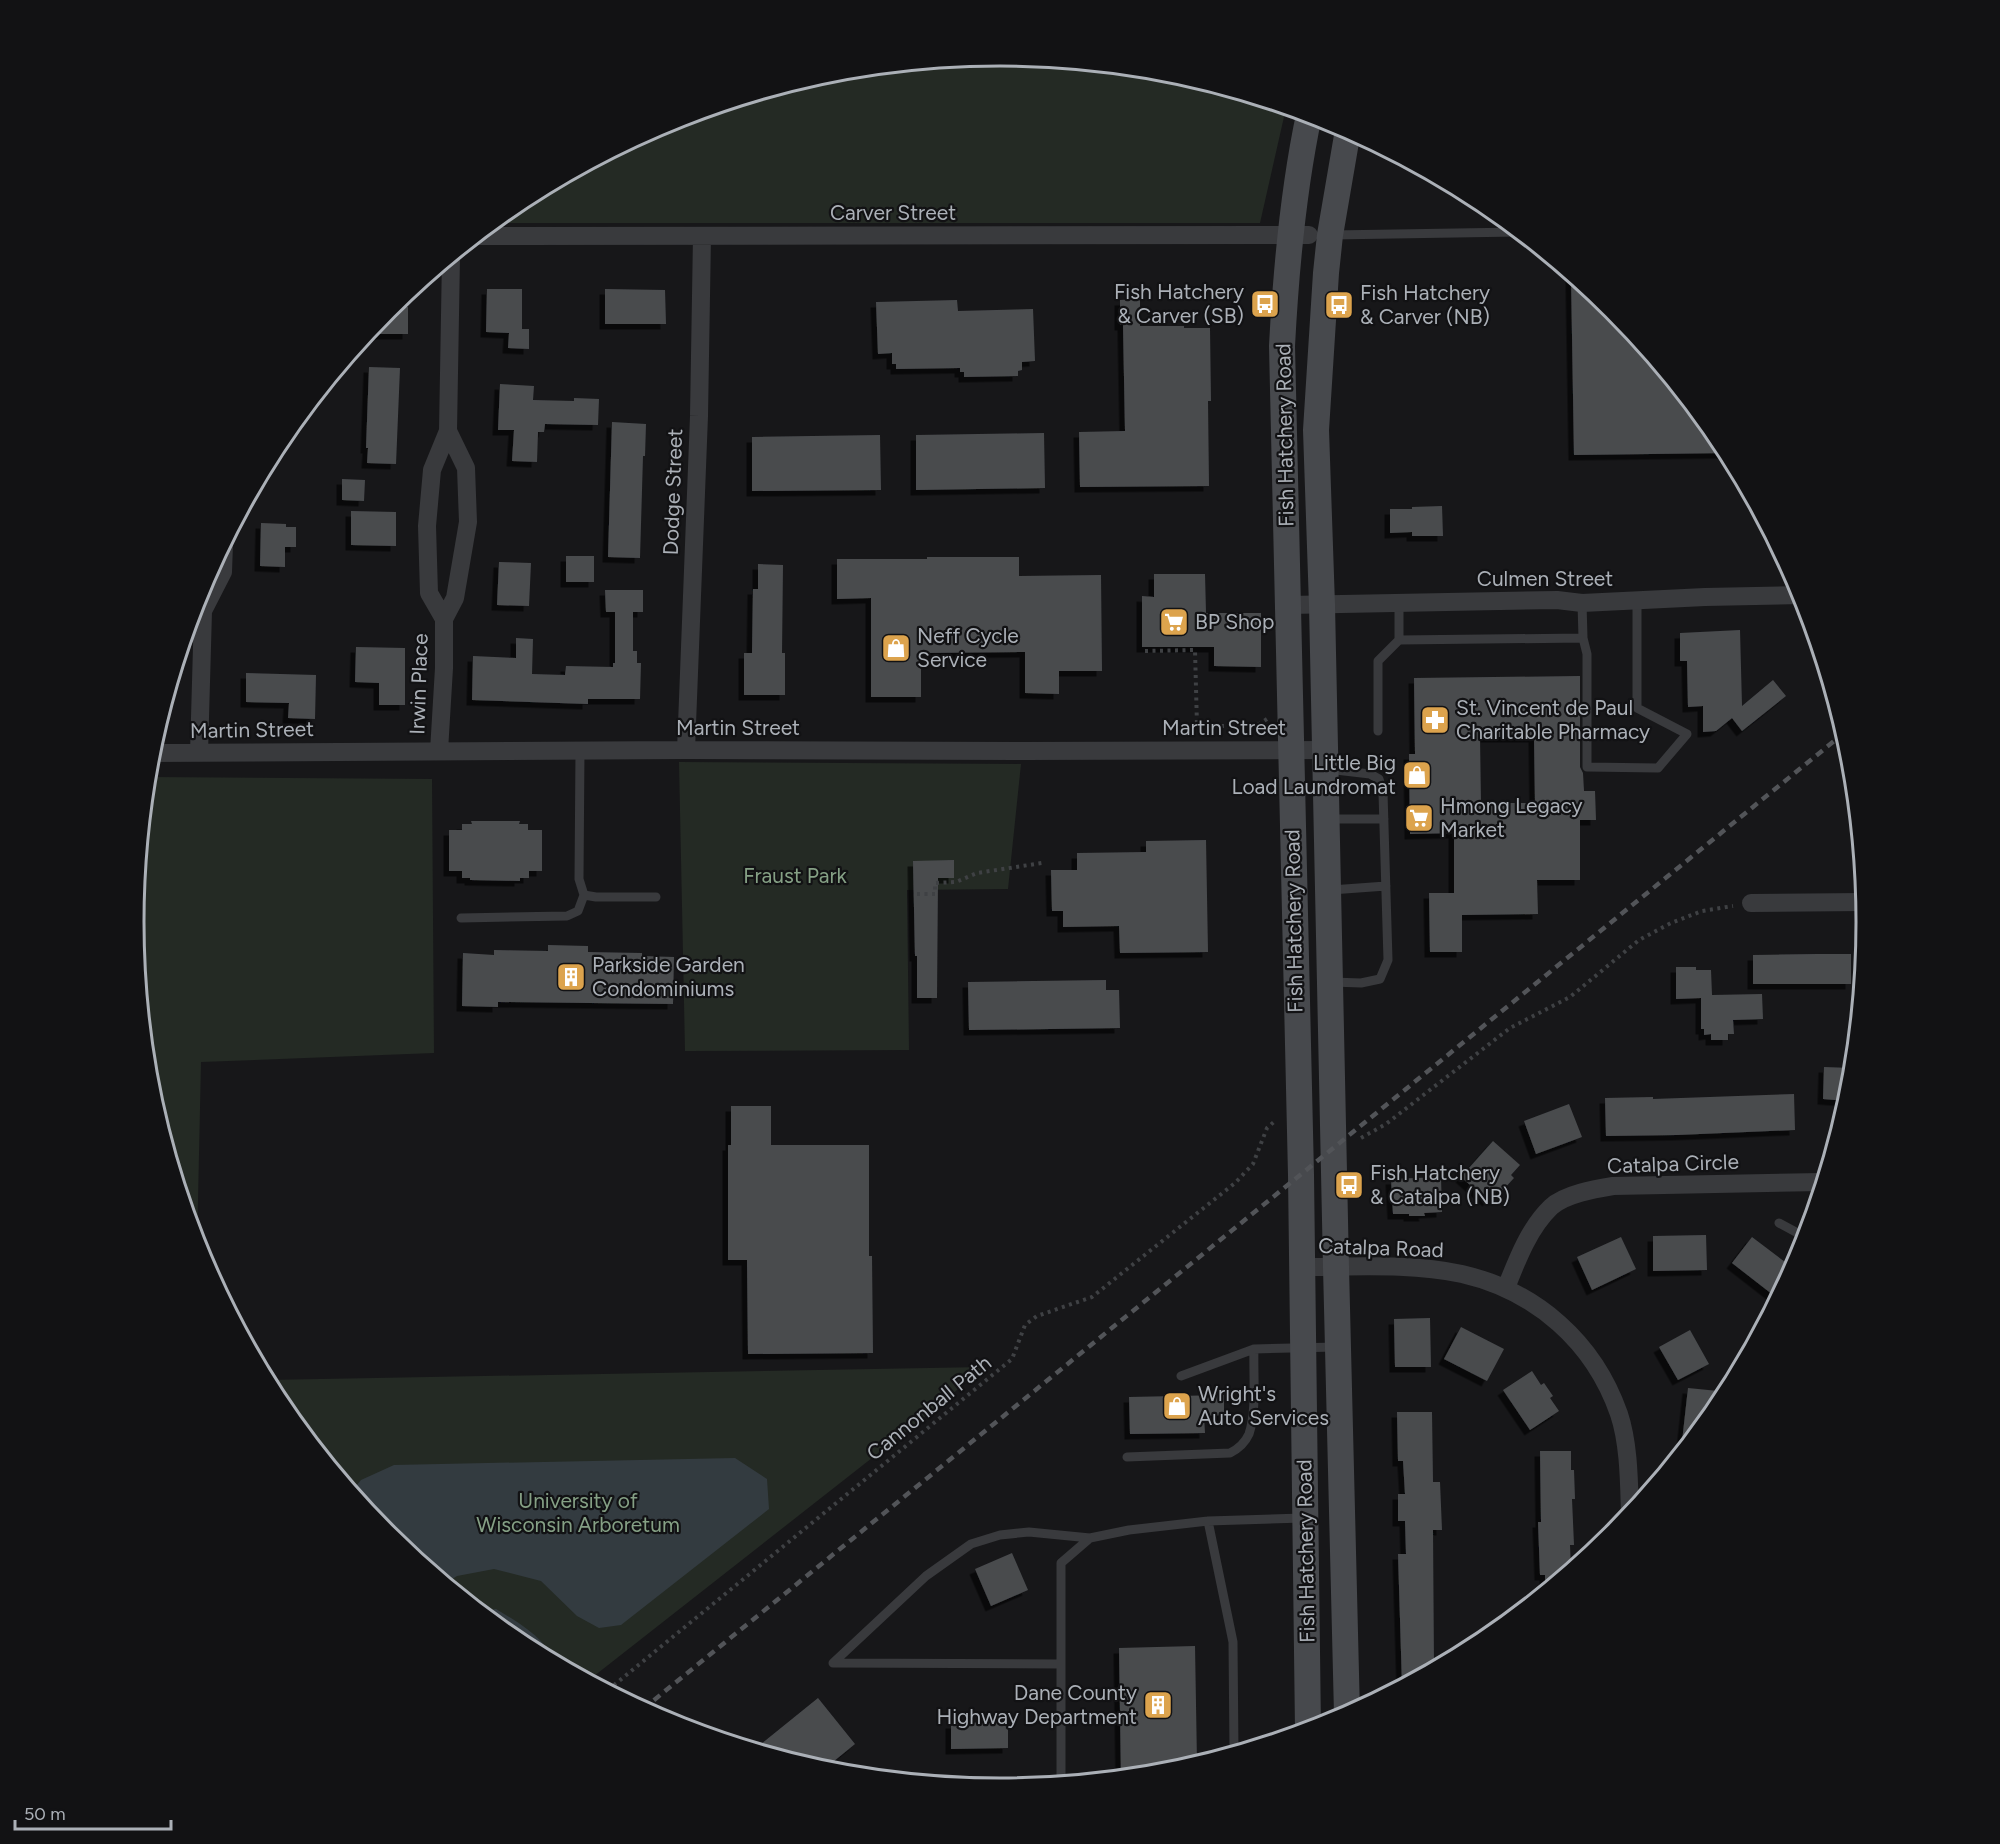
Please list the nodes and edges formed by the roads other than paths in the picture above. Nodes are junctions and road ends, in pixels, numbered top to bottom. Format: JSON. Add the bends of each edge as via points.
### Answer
{"nodes":[{"id":1,"x":1307,"y":123,"type":"edge"},
{"id":2,"x":1345,"y":139,"type":"edge"},
{"id":3,"x":1506,"y":232,"type":"edge"},
{"id":4,"x":1310,"y":235,"type":"junction"},
{"id":5,"x":489,"y":236,"type":"edge"},
{"id":6,"x":702,"y":236,"type":"junction"},
{"id":7,"x":451,"y":266,"type":"edge"},
{"id":8,"x":448,"y":431,"type":"junction"},
{"id":9,"x":223,"y":562,"type":"edge"},
{"id":10,"x":211,"y":590,"type":"edge"},
{"id":11,"x":1791,"y":595,"type":"edge"},
{"id":12,"x":1636,"y":600,"type":"junction"},
{"id":13,"x":1399,"y":603,"type":"junction"},
{"id":14,"x":1582,"y":603,"type":"junction"},
{"id":15,"x":1288,"y":605,"type":"junction"},
{"id":16,"x":1322,"y":605,"type":"junction"},
{"id":17,"x":200,"y":618,"type":"edge"},
{"id":18,"x":444,"y":619,"type":"junction"},
{"id":19,"x":1583,"y":638,"type":"junction"},
{"id":20,"x":1399,"y":640,"type":"junction"},
{"id":21,"x":1378,"y":731,"type":"dead end"},
{"id":22,"x":580,"y":750,"type":"junction"},
{"id":23,"x":686,"y":750,"type":"junction"},
{"id":24,"x":1290,"y":750,"type":"junction"},
{"id":25,"x":439,"y":751,"type":"junction"},
{"id":26,"x":160,"y":753,"type":"edge"},
{"id":27,"x":200,"y":753,"type":"junction"},
{"id":28,"x":1326,"y":759,"type":"junction"},
{"id":29,"x":1327,"y":819,"type":"junction"},
{"id":30,"x":1384,"y":819,"type":"junction"},
{"id":31,"x":1386,"y":886,"type":"junction"},
{"id":32,"x":1328,"y":890,"type":"junction"},
{"id":33,"x":584,"y":895,"type":"junction"},
{"id":34,"x":656,"y":897,"type":"dead end"},
{"id":35,"x":1855,"y":902,"type":"edge"},
{"id":36,"x":1751,"y":903,"type":"road end"},
{"id":37,"x":461,"y":918,"type":"dead end"},
{"id":38,"x":1330,"y":982,"type":"junction"},
{"id":39,"x":1815,"y":1182,"type":"edge"},
{"id":40,"x":1779,"y":1223,"type":"dead end"},
{"id":41,"x":1797,"y":1234,"type":"edge"},
{"id":42,"x":1302,"y":1267,"type":"junction"},
{"id":43,"x":1336,"y":1267,"type":"junction"},
{"id":44,"x":1506,"y":1288,"type":"junction"},
{"id":45,"x":1338,"y":1347,"type":"junction"},
{"id":46,"x":1303,"y":1348,"type":"junction"},
{"id":47,"x":1254,"y":1349,"type":"junction"},
{"id":48,"x":1181,"y":1376,"type":"dead end"},
{"id":49,"x":1126,"y":1457,"type":"dead end"},
{"id":50,"x":1629,"y":1501,"type":"edge"},
{"id":51,"x":1306,"y":1518,"type":"junction"},
{"id":52,"x":1208,"y":1521,"type":"junction"},
{"id":53,"x":1090,"y":1538,"type":"junction"},
{"id":54,"x":1060,"y":1664,"type":"junction"},
{"id":55,"x":1347,"y":1705,"type":"edge"},
{"id":56,"x":1308,"y":1721,"type":"edge"},
{"id":57,"x":1234,"y":1745,"type":"edge"},
{"id":58,"x":1060,"y":1776,"type":"edge"}],
"edges":[{"from":1,"to":4,"type":"main road","name":"Fish Hatchery Road","via":[[1302,150]]},
{"from":2,"to":4,"type":"main road","name":"Fish Hatchery Road"},
{"from":3,"to":4,"type":"lane"},
{"from":4,"to":6,"type":"street","name":"Carver Street"},
{"from":4,"to":15,"type":"main road","name":"Fish Hatchery Road","via":[[1282,346]]},
{"from":4,"to":16,"type":"main road","name":"Fish Hatchery Road"},
{"from":5,"to":6,"type":"street","name":"Carver Street"},
{"from":6,"to":23,"type":"street","name":"Dodge Street"},
{"from":7,"to":8,"type":"street","name":"Irwin Place"},
{"from":8,"to":18,"type":"street","name":"Irwin Place","via":[[432,470],[427,526],[429,593]]},
{"from":8,"to":18,"type":"street","name":"Irwin Place","via":[[466,468],[468,522],[455,598]]},
{"from":9,"to":10,"type":"street","via":[[223,572]]},
{"from":11,"to":12,"type":"street","name":"Culmen Street"},
{"from":12,"to":14,"type":"street","name":"Culmen Street"},
{"from":12,"to":19,"type":"lane","via":[[1637,708],[1688,734],[1658,768],[1587,767],[1587,654]]},
{"from":13,"to":14,"type":"street","name":"Culmen Street"},
{"from":13,"to":16,"type":"street","name":"Culmen Street"},
{"from":13,"to":20,"type":"lane"},
{"from":14,"to":19,"type":"lane"},
{"from":15,"to":16,"type":"street","name":"Culmen Street"},
{"from":15,"to":24,"type":"main road","name":"Fish Hatchery Road"},
{"from":16,"to":28,"type":"main road","name":"Fish Hatchery Road"},
{"from":17,"to":27,"type":"street"},
{"from":18,"to":25,"type":"street","name":"Irwin Place"},
{"from":19,"to":20,"type":"lane"},
{"from":20,"to":21,"type":"lane","via":[[1378,661]]},
{"from":22,"to":23,"type":"street","name":"Martin Street"},
{"from":22,"to":25,"type":"street","name":"Martin Street"},
{"from":22,"to":33,"type":"lane","via":[[579,879]]},
{"from":23,"to":24,"type":"street","name":"Martin Street"},
{"from":24,"to":28,"type":"street","name":"Martin Street"},
{"from":24,"to":42,"type":"main road","name":"Fish Hatchery Road"},
{"from":25,"to":27,"type":"street","name":"Martin Street"},
{"from":26,"to":27,"type":"street","name":"Martin Street"},
{"from":28,"to":29,"type":"main road","name":"Fish Hatchery Road"},
{"from":28,"to":30,"type":"lane","via":[[1379,779]]},
{"from":29,"to":30,"type":"lane"},
{"from":29,"to":32,"type":"main road","name":"Fish Hatchery Road"},
{"from":30,"to":31,"type":"lane"},
{"from":31,"to":32,"type":"lane"},
{"from":31,"to":38,"type":"lane","via":[[1388,960],[1380,979]]},
{"from":32,"to":38,"type":"main road","name":"Fish Hatchery Road"},
{"from":33,"to":34,"type":"lane"},
{"from":33,"to":37,"type":"lane","via":[[578,911],[567,916]]},
{"from":35,"to":36,"type":"street"},
{"from":38,"to":43,"type":"main road","name":"Fish Hatchery Road"},
{"from":39,"to":44,"type":"street","name":"Catalpa Circle","via":[[1612,1186],[1582,1192],[1552,1206],[1535,1227]]},
{"from":40,"to":41,"type":"lane"},
{"from":42,"to":43,"type":"street","name":"Catalpa Road"},
{"from":42,"to":46,"type":"main road","name":"Fish Hatchery Road"},
{"from":43,"to":44,"type":"street","name":"Catalpa Road","via":[[1462,1274]]},
{"from":43,"to":45,"type":"main road","name":"Fish Hatchery Road"},
{"from":44,"to":50,"type":"street","name":"Catalpa Road","via":[[1535,1303],[1571,1333],[1600,1372],[1619,1415],[1628,1464]]},
{"from":45,"to":46,"type":"lane"},
{"from":45,"to":55,"type":"main road","name":"Fish Hatchery Road"},
{"from":46,"to":47,"type":"lane"},
{"from":46,"to":51,"type":"main road","name":"Fish Hatchery Road"},
{"from":47,"to":48,"type":"lane"},
{"from":47,"to":49,"type":"lane","via":[[1252,1412],[1248,1435],[1240,1448],[1230,1453]]},
{"from":51,"to":52,"type":"lane"},
{"from":51,"to":56,"type":"main road","name":"Fish Hatchery Road"},
{"from":52,"to":53,"type":"lane"},
{"from":52,"to":57,"type":"lane","via":[[1233,1642]]},
{"from":53,"to":54,"type":"lane","via":[[1060,1563]]},
{"from":53,"to":54,"type":"lane","via":[[1029,1532],[971,1544],[926,1576],[833,1663]]},
{"from":54,"to":58,"type":"lane"}]}
